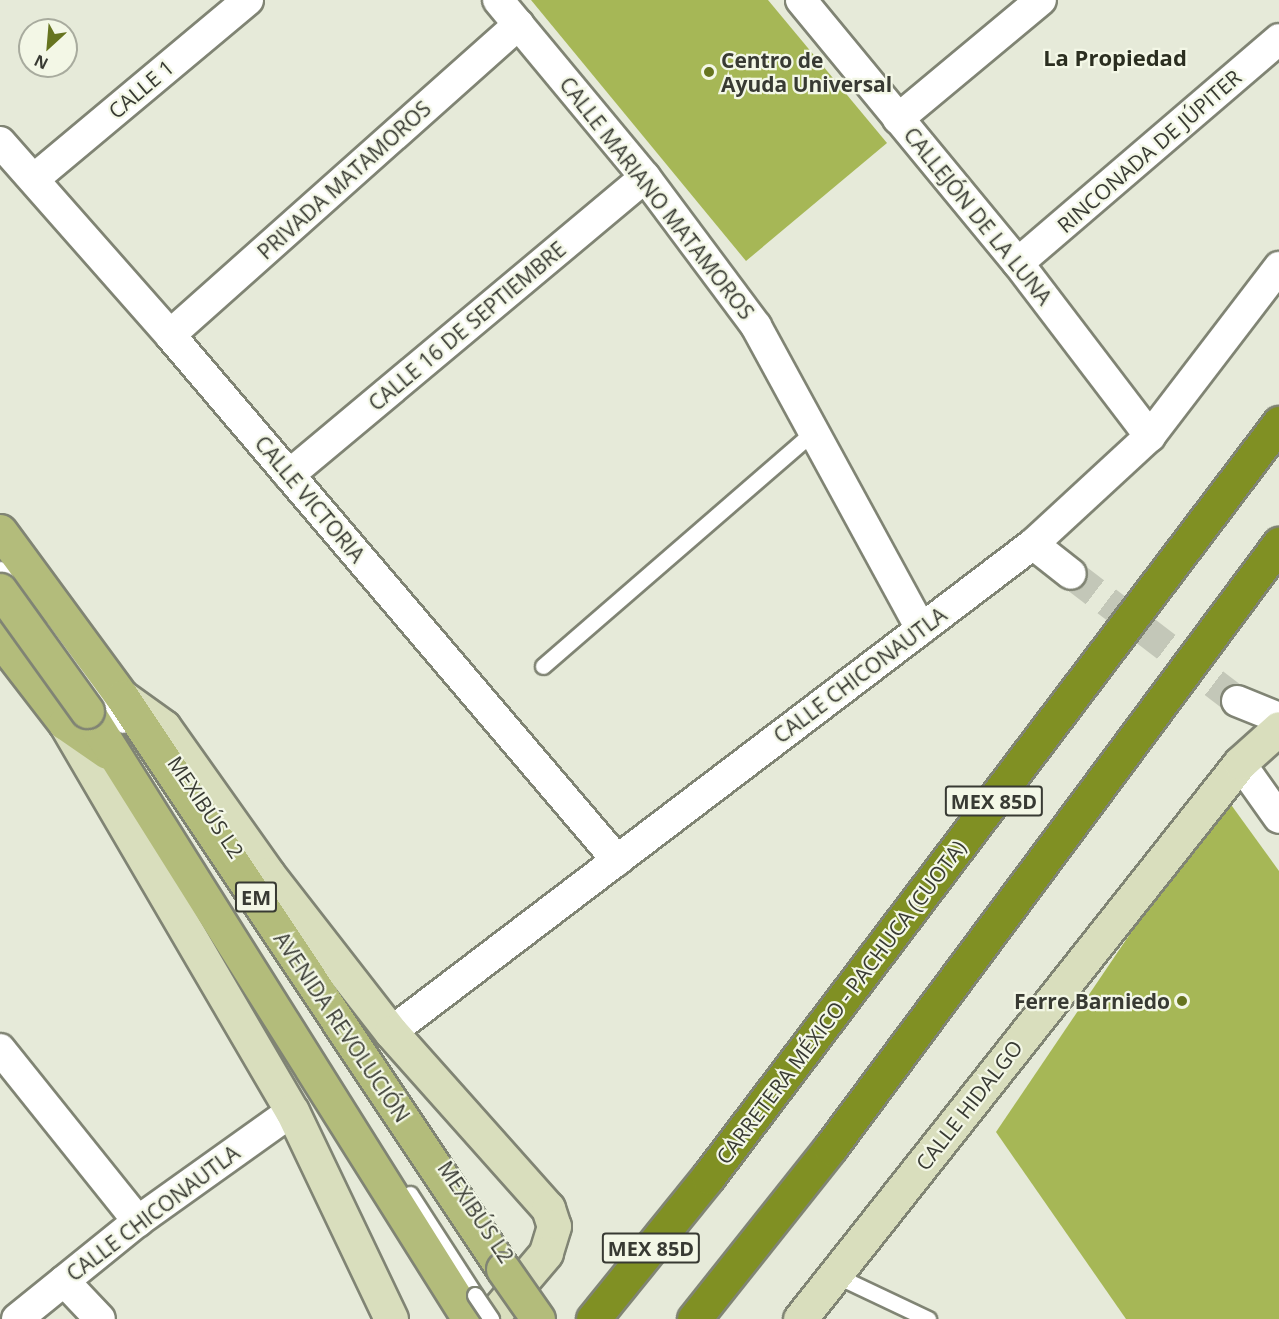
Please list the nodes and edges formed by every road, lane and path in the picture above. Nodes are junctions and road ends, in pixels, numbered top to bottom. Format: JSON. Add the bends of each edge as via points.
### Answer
{"nodes":[{"id":1,"x":248,"y":0,"type":"edge"},
{"id":2,"x":498,"y":0,"type":"edge"},
{"id":3,"x":801,"y":0,"type":"edge"},
{"id":4,"x":1041,"y":0,"type":"edge"},
{"id":5,"x":519,"y":24,"type":"junction"},
{"id":6,"x":1279,"y":39,"type":"edge"},
{"id":7,"x":898,"y":119,"type":"junction"},
{"id":8,"x":0,"y":142,"type":"edge"},
{"id":9,"x":645,"y":177,"type":"junction"},
{"id":10,"x":34,"y":179,"type":"junction"},
{"id":11,"x":1018,"y":263,"type":"junction"},
{"id":12,"x":1279,"y":267,"type":"edge"},
{"id":13,"x":170,"y":335,"type":"junction"},
{"id":14,"x":1279,"y":423,"type":"edge"},
{"id":15,"x":812,"y":433,"type":"junction"},
{"id":16,"x":1150,"y":436,"type":"junction"},
{"id":17,"x":289,"y":475,"type":"junction"},
{"id":18,"x":0,"y":531,"type":"edge"},
{"id":19,"x":1033,"y":543,"type":"junction"},
{"id":20,"x":1276,"y":550,"type":"edge"},
{"id":21,"x":0,"y":569,"type":"edge"},
{"id":22,"x":1071,"y":574,"type":"tunnel mouth"},
{"id":23,"x":0,"y":590,"type":"edge"},
{"id":24,"x":0,"y":599,"type":"edge"},
{"id":25,"x":921,"y":629,"type":"junction"},
{"id":26,"x":0,"y":639,"type":"edge"},
{"id":27,"x":543,"y":666,"type":"dead end"},
{"id":28,"x":122,"y":697,"type":"junction"},
{"id":29,"x":1237,"y":701,"type":"tunnel mouth"},
{"id":30,"x":76,"y":717,"type":"junction"},
{"id":31,"x":1279,"y":718,"type":"edge"},
{"id":32,"x":1279,"y":728,"type":"edge"},
{"id":33,"x":1240,"y":763,"type":"junction"},
{"id":34,"x":1279,"y":818,"type":"edge"},
{"id":35,"x":617,"y":860,"type":"junction"},
{"id":36,"x":391,"y":1032,"type":"junction"},
{"id":37,"x":0,"y":1049,"type":"edge"},
{"id":38,"x":292,"y":1111,"type":"junction"},
{"id":39,"x":138,"y":1221,"type":"junction"},
{"id":40,"x":499,"y":1273,"type":"junction"},
{"id":41,"x":835,"y":1275,"type":"junction"},
{"id":42,"x":64,"y":1281,"type":"junction"},
{"id":43,"x":477,"y":1312,"type":"edge"},
{"id":44,"x":17,"y":1319,"type":"edge"},
{"id":45,"x":100,"y":1319,"type":"edge"},
{"id":46,"x":391,"y":1319,"type":"edge"},
{"id":47,"x":522,"y":1319,"type":"edge"},
{"id":48,"x":538,"y":1319,"type":"edge"},
{"id":49,"x":593,"y":1319,"type":"edge"},
{"id":50,"x":694,"y":1319,"type":"edge"},
{"id":51,"x":800,"y":1319,"type":"edge"},
{"id":52,"x":928,"y":1319,"type":"edge"}],
"edges":[{"from":1,"to":10,"type":"street","name":"CALLE 1"},
{"from":2,"to":5,"type":"street","name":"CALLE MARIANO MATAMOROS"},
{"from":3,"to":7,"type":"street","name":"CALLEJÓN DE LA LUNA"},
{"from":4,"to":7,"type":"street"},
{"from":5,"to":9,"type":"street","name":"CALLE MARIANO MATAMOROS"},
{"from":5,"to":13,"type":"street","name":"PRIVADA MATAMOROS"},
{"from":6,"to":11,"type":"street","name":"RINCONADA DE JÚPITER"},
{"from":7,"to":11,"type":"street","name":"CALLEJÓN DE LA LUNA"},
{"from":8,"to":10,"type":"street","name":"CALLE VICTORIA"},
{"from":9,"to":15,"type":"street","name":"CALLE MARIANO MATAMOROS","via":[[756,326]]},
{"from":9,"to":17,"type":"street","name":"CALLE 16 DE SEPTIEMBRE"},
{"from":10,"to":13,"type":"street","name":"CALLE VICTORIA"},
{"from":11,"to":16,"type":"street","name":"CALLEJÓN DE LA LUNA"},
{"from":12,"to":16,"type":"street","name":"CALLE CHICONAUTLA"},
{"from":13,"to":17,"type":"street","name":"CALLE VICTORIA"},
{"from":14,"to":49,"type":"highway","name":"CARRETERA MÉXICO - PACHUCA (CUOTA)","number":"MEX 85D","via":[[737,1139]]},
{"from":15,"to":25,"type":"street","name":"CALLE MARIANO MATAMOROS"},
{"from":15,"to":27,"type":"lane"},
{"from":16,"to":19,"type":"street","name":"CALLE CHICONAUTLA"},
{"from":17,"to":35,"type":"street","name":"CALLE VICTORIA"},
{"from":18,"to":28,"type":"main road","name":"AVENIDA REVOLUCIÓN","number":"EM"},
{"from":19,"to":22,"type":"street"},
{"from":19,"to":25,"type":"street","name":"CALLE CHICONAUTLA"},
{"from":20,"to":50,"type":"highway","number":"MEX 85D","via":[[830,1148]]},
{"from":21,"to":40,"type":"lane","name":"MEXIBÚS L2","via":[[147,756]]},
{"from":23,"to":30,"type":"main road","number":"EM","bridge":true},
{"from":24,"to":43,"type":"lane","name":"MEXIBÚS L2","via":[[133,763]]},
{"from":25,"to":35,"type":"street","name":"CALLE CHICONAUTLA"},
{"from":26,"to":30,"type":"main road"},
{"from":28,"to":36,"type":"main road","via":[[164,727],[268,873]]},
{"from":28,"to":40,"type":"main road","name":"AVENIDA REVOLUCIÓN","number":"EM"},
{"from":29,"to":31,"type":"street"},
{"from":30,"to":38,"type":"main road"},
{"from":30,"to":43,"type":"main road","number":"EM","via":[[117,758]]},
{"from":32,"to":33,"type":"main road","name":"CALLE HIDALGO"},
{"from":33,"to":34,"type":"street"},
{"from":33,"to":41,"type":"main road","name":"CALLE HIDALGO"},
{"from":35,"to":36,"type":"street","name":"CALLE CHICONAUTLA"},
{"from":36,"to":43,"type":"main road","via":[[542,1200],[552,1217],[552,1240],[546,1253]]},
{"from":37,"to":39,"type":"street"},
{"from":38,"to":39,"type":"street","name":"CALLE CHICONAUTLA"},
{"from":38,"to":46,"type":"main road"},
{"from":39,"to":42,"type":"street","name":"CALLE CHICONAUTLA"},
{"from":40,"to":47,"type":"lane","name":"MEXIBÚS L2"},
{"from":40,"to":48,"type":"main road","name":"AVENIDA REVOLUCIÓN","number":"EM","bridge":true},
{"from":41,"to":51,"type":"main road","name":"CALLE HIDALGO"},
{"from":41,"to":52,"type":"lane"},
{"from":42,"to":44,"type":"street","name":"CALLE CHICONAUTLA"},
{"from":42,"to":45,"type":"street"}]}
